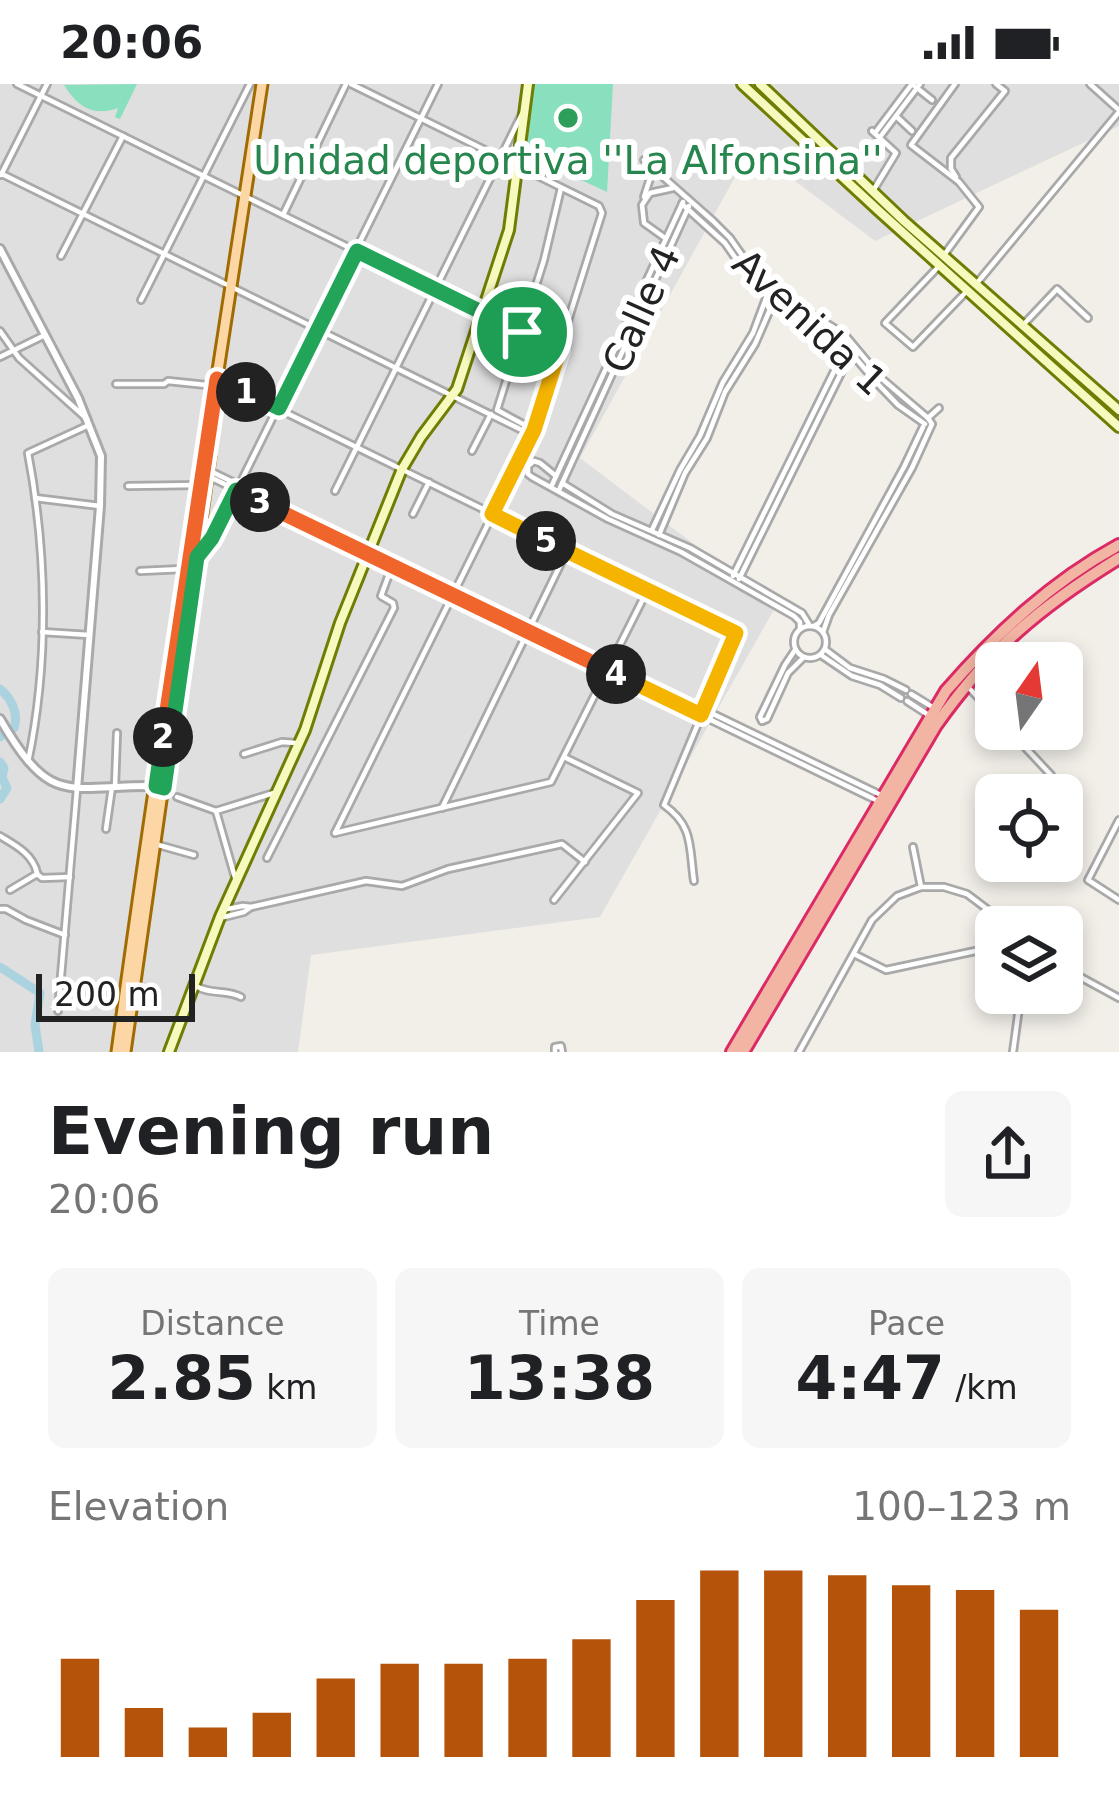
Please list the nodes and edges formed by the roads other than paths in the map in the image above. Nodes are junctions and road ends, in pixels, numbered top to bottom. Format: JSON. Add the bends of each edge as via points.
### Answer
{"nodes":[{"id":1,"x":16,"y":84,"type":"edge"},
{"id":2,"x":47,"y":84,"type":"edge"},
{"id":3,"x":250,"y":84,"type":"edge"},
{"id":4,"x":262,"y":84,"type":"edge"},
{"id":5,"x":348,"y":84,"type":"edge"},
{"id":6,"x":438,"y":84,"type":"edge"},
{"id":7,"x":528,"y":84,"type":"edge"},
{"id":8,"x":742,"y":84,"type":"edge"},
{"id":9,"x":760,"y":84,"type":"edge"},
{"id":10,"x":955,"y":84,"type":"edge"},
{"id":11,"x":997,"y":84,"type":"edge"},
{"id":12,"x":1090,"y":84,"type":"edge"},
{"id":13,"x":918,"y":86,"type":"edge"},
{"id":14,"x":41,"y":96,"type":"junction"},
{"id":15,"x":932,"y":100,"type":"dead end"},
{"id":16,"x":525,"y":106,"type":"junction"},
{"id":17,"x":1119,"y":111,"type":"edge"},
{"id":18,"x":894,"y":114,"type":"junction"},
{"id":19,"x":421,"y":118,"type":"junction"},
{"id":20,"x":912,"y":130,"type":"dead end"},
{"id":21,"x":123,"y":136,"type":"junction"},
{"id":22,"x":500,"y":158,"type":"junction"},
{"id":23,"x":644,"y":160,"type":"dead end"},
{"id":24,"x":517,"y":166,"type":"junction"},
{"id":25,"x":653,"y":169,"type":"junction"},
{"id":26,"x":0,"y":174,"type":"edge"},
{"id":27,"x":203,"y":176,"type":"junction"},
{"id":28,"x":959,"y":182,"type":"junction"},
{"id":29,"x":561,"y":188,"type":"junction"},
{"id":30,"x":674,"y":188,"type":"junction"},
{"id":31,"x":873,"y":191,"type":"junction"},
{"id":32,"x":245,"y":196,"type":"junction"},
{"id":33,"x":644,"y":199,"type":"junction"},
{"id":34,"x":687,"y":202,"type":"junction"},
{"id":35,"x":83,"y":213,"type":"junction"},
{"id":36,"x":283,"y":215,"type":"junction"},
{"id":37,"x":665,"y":238,"type":"junction"},
{"id":38,"x":0,"y":249,"type":"edge"},
{"id":39,"x":357,"y":251,"type":"junction"},
{"id":40,"x":164,"y":254,"type":"junction"},
{"id":41,"x":61,"y":256,"type":"dead end"},
{"id":42,"x":942,"y":260,"type":"junction"},
{"id":43,"x":972,"y":286,"type":"junction"},
{"id":44,"x":232,"y":287,"type":"junction"},
{"id":45,"x":435,"y":290,"type":"junction"},
{"id":46,"x":773,"y":294,"type":"junction"},
{"id":47,"x":141,"y":300,"type":"dead end"},
{"id":48,"x":482,"y":312,"type":"junction"},
{"id":49,"x":1088,"y":318,"type":"dead end"},
{"id":50,"x":631,"y":323,"type":"junction"},
{"id":51,"x":1024,"y":325,"type":"junction"},
{"id":52,"x":317,"y":329,"type":"junction"},
{"id":53,"x":0,"y":331,"type":"edge"},
{"id":54,"x":522,"y":332,"type":"junction"},
{"id":55,"x":45,"y":336,"type":"junction"},
{"id":56,"x":851,"y":347,"type":"junction"},
{"id":57,"x":14,"y":350,"type":"junction"},
{"id":58,"x":559,"y":351,"type":"junction"},
{"id":59,"x":0,"y":357,"type":"edge"},
{"id":60,"x":396,"y":368,"type":"junction"},
{"id":61,"x":218,"y":379,"type":"junction"},
{"id":62,"x":116,"y":384,"type":"dead end"},
{"id":63,"x":453,"y":396,"type":"junction"},
{"id":64,"x":279,"y":408,"type":"junction"},
{"id":65,"x":939,"y":408,"type":"dead end"},
{"id":66,"x":1119,"y":410,"type":"edge"},
{"id":67,"x":490,"y":414,"type":"junction"},
{"id":68,"x":926,"y":421,"type":"junction"},
{"id":69,"x":88,"y":422,"type":"junction"},
{"id":70,"x":1119,"y":427,"type":"edge"},
{"id":71,"x":533,"y":432,"type":"junction"},
{"id":72,"x":357,"y":446,"type":"junction"},
{"id":73,"x":472,"y":452,"type":"dead end"},
{"id":74,"x":402,"y":469,"type":"junction"},
{"id":75,"x":556,"y":476,"type":"junction"},
{"id":76,"x":205,"y":477,"type":"junction"},
{"id":77,"x":429,"y":482,"type":"junction"},
{"id":78,"x":128,"y":486,"type":"dead end"},
{"id":79,"x":557,"y":487,"type":"junction"},
{"id":80,"x":238,"y":488,"type":"junction"},
{"id":81,"x":335,"y":491,"type":"dead end"},
{"id":82,"x":35,"y":498,"type":"junction"},
{"id":83,"x":100,"y":506,"type":"junction"},
{"id":84,"x":413,"y":514,"type":"dead end"},
{"id":85,"x":492,"y":514,"type":"junction"},
{"id":86,"x":874,"y":528,"type":"junction"},
{"id":87,"x":655,"y":536,"type":"junction"},
{"id":88,"x":204,"y":540,"type":"junction"},
{"id":89,"x":1119,"y":545,"type":"edge"},
{"id":90,"x":567,"y":551,"type":"junction"},
{"id":91,"x":369,"y":552,"type":"junction"},
{"id":92,"x":193,"y":556,"type":"junction"},
{"id":93,"x":1119,"y":558,"type":"edge"},
{"id":94,"x":393,"y":564,"type":"junction"},
{"id":95,"x":140,"y":571,"type":"dead end"},
{"id":96,"x":191,"y":572,"type":"junction"},
{"id":97,"x":735,"y":579,"type":"junction"},
{"id":98,"x":647,"y":590,"type":"junction"},
{"id":99,"x":454,"y":592,"type":"junction"},
{"id":100,"x":812,"y":626,"type":"junction"},
{"id":101,"x":529,"y":628,"type":"junction"},
{"id":102,"x":800,"y":629,"type":"junction"},
{"id":103,"x":42,"y":632,"type":"junction"},
{"id":104,"x":823,"y":632,"type":"junction"},
{"id":105,"x":89,"y":635,"type":"junction"},
{"id":106,"x":795,"y":650,"type":"junction"},
{"id":107,"x":823,"y":652,"type":"junction"},
{"id":108,"x":803,"y":658,"type":"junction"},
{"id":109,"x":609,"y":667,"type":"junction"},
{"id":110,"x":965,"y":683,"type":"junction"},
{"id":111,"x":975,"y":694,"type":"edge"},
{"id":112,"x":699,"y":711,"type":"junction"},
{"id":113,"x":932,"y":712,"type":"junction"},
{"id":114,"x":0,"y":720,"type":"edge"},
{"id":115,"x":117,"y":733,"type":"dead end"},
{"id":116,"x":299,"y":743,"type":"junction"},
{"id":117,"x":1027,"y":750,"type":"edge"},
{"id":118,"x":244,"y":754,"type":"dead end"},
{"id":119,"x":564,"y":757,"type":"junction"},
{"id":120,"x":28,"y":762,"type":"junction"},
{"id":121,"x":1049,"y":774,"type":"edge"},
{"id":122,"x":113,"y":787,"type":"junction"},
{"id":123,"x":160,"y":787,"type":"junction"},
{"id":124,"x":77,"y":789,"type":"junction"},
{"id":125,"x":277,"y":793,"type":"junction"},
{"id":126,"x":177,"y":797,"type":"dead end"},
{"id":127,"x":881,"y":799,"type":"junction"},
{"id":128,"x":442,"y":808,"type":"junction"},
{"id":129,"x":216,"y":811,"type":"junction"},
{"id":130,"x":1119,"y":820,"type":"edge"},
{"id":131,"x":106,"y":829,"type":"dead end"},
{"id":132,"x":0,"y":836,"type":"edge"},
{"id":133,"x":913,"y":847,"type":"dead end"},
{"id":134,"x":152,"y":849,"type":"junction"},
{"id":135,"x":194,"y":856,"type":"dead end"},
{"id":136,"x":266,"y":857,"type":"dead end"},
{"id":137,"x":584,"y":862,"type":"junction"},
{"id":138,"x":37,"y":874,"type":"junction"},
{"id":139,"x":70,"y":877,"type":"junction"},
{"id":140,"x":236,"y":881,"type":"junction"},
{"id":141,"x":694,"y":881,"type":"dead end"},
{"id":142,"x":921,"y":887,"type":"junction"},
{"id":143,"x":10,"y":890,"type":"dead end"},
{"id":144,"x":554,"y":900,"type":"dead end"},
{"id":145,"x":1119,"y":900,"type":"edge"},
{"id":146,"x":979,"y":906,"type":"edge"},
{"id":147,"x":0,"y":909,"type":"edge"},
{"id":148,"x":222,"y":914,"type":"junction"},
{"id":149,"x":65,"y":934,"type":"junction"},
{"id":150,"x":975,"y":951,"type":"edge"},
{"id":151,"x":854,"y":954,"type":"junction"},
{"id":152,"x":1083,"y":978,"type":"edge"},
{"id":153,"x":193,"y":984,"type":"junction"},
{"id":154,"x":241,"y":997,"type":"dead end"},
{"id":155,"x":1119,"y":998,"type":"edge"},
{"id":156,"x":58,"y":1011,"type":"dead end"},
{"id":157,"x":1018,"y":1014,"type":"edge"},
{"id":158,"x":121,"y":1052,"type":"edge"},
{"id":159,"x":170,"y":1052,"type":"edge"},
{"id":160,"x":732,"y":1052,"type":"edge"},
{"id":161,"x":743,"y":1052,"type":"edge"},
{"id":162,"x":799,"y":1052,"type":"edge"},
{"id":163,"x":1013,"y":1052,"type":"edge"}],
"edges":[{"from":1,"to":14,"type":"street"},
{"from":2,"to":14,"type":"street"},
{"from":3,"to":27,"type":"street"},
{"from":4,"to":32,"type":"main road"},
{"from":5,"to":19,"type":"street"},
{"from":5,"to":36,"type":"street"},
{"from":6,"to":19,"type":"street"},
{"from":7,"to":16,"type":"main road"},
{"from":8,"to":42,"type":"main road"},
{"from":9,"to":31,"type":"main road"},
{"from":10,"to":28,"type":"street","via":[[911,145]]},
{"from":11,"to":28,"type":"street","via":[[1005,91],[951,158]]},
{"from":12,"to":17,"type":"street"},
{"from":13,"to":15,"type":"street"},
{"from":13,"to":18,"type":"street"},
{"from":14,"to":21,"type":"street"},
{"from":14,"to":26,"type":"street"},
{"from":16,"to":22,"type":"street"},
{"from":16,"to":24,"type":"main road"},
{"from":17,"to":43,"type":"street"},
{"from":18,"to":20,"type":"street"},
{"from":18,"to":31,"type":"street","via":[[876,133],[896,153]]},
{"from":19,"to":22,"type":"street"},
{"from":19,"to":39,"type":"street"},
{"from":21,"to":27,"type":"street"},
{"from":21,"to":35,"type":"street"},
{"from":22,"to":24,"type":"street"},
{"from":22,"to":45,"type":"street"},
{"from":23,"to":25,"type":"street"},
{"from":24,"to":29,"type":"street"},
{"from":24,"to":48,"type":"main road","via":[[509,230]]},
{"from":25,"to":30,"type":"street"},
{"from":25,"to":33,"type":"street"},
{"from":26,"to":35,"type":"street"},
{"from":27,"to":32,"type":"street"},
{"from":27,"to":40,"type":"street"},
{"from":28,"to":42,"type":"street","via":[[979,207]]},
{"from":29,"to":54,"type":"street"},
{"from":29,"to":58,"type":"street","via":[[602,209]]},
{"from":30,"to":33,"type":"street","name":"Calle 4"},
{"from":30,"to":34,"type":"street"},
{"from":31,"to":42,"type":"main road"},
{"from":32,"to":36,"type":"street"},
{"from":32,"to":44,"type":"main road"},
{"from":33,"to":37,"type":"street","name":"Calle 4","via":[[644,223]]},
{"from":34,"to":37,"type":"street","name":"Calle 4"},
{"from":34,"to":46,"type":"street","name":"Avenida 1"},
{"from":34,"to":50,"type":"street","name":"Calle 4"},
{"from":35,"to":40,"type":"street"},
{"from":35,"to":41,"type":"street"},
{"from":36,"to":39,"type":"street"},
{"from":37,"to":50,"type":"street","name":"Calle 4"},
{"from":38,"to":55,"type":"street"},
{"from":39,"to":45,"type":"street"},
{"from":39,"to":52,"type":"street"},
{"from":40,"to":44,"type":"street"},
{"from":40,"to":47,"type":"street"},
{"from":42,"to":43,"type":"main road"},
{"from":42,"to":43,"type":"street","via":[[885,322],[913,347]]},
{"from":43,"to":51,"type":"main road"},
{"from":43,"to":70,"type":"main road"},
{"from":44,"to":52,"type":"street"},
{"from":44,"to":61,"type":"main road"},
{"from":45,"to":48,"type":"street"},
{"from":45,"to":60,"type":"street"},
{"from":46,"to":56,"type":"street","name":"Avenida 1","via":[[837,329]]},
{"from":46,"to":87,"type":"street","via":[[723,382],[707,438]]},
{"from":48,"to":54,"type":"street"},
{"from":48,"to":63,"type":"main road"},
{"from":49,"to":51,"type":"street","via":[[1057,289]]},
{"from":50,"to":75,"type":"street","name":"Calle 4"},
{"from":50,"to":79,"type":"street","name":"Calle 4"},
{"from":51,"to":66,"type":"main road"},
{"from":52,"to":60,"type":"street"},
{"from":52,"to":64,"type":"street"},
{"from":53,"to":57,"type":"street"},
{"from":54,"to":58,"type":"street"},
{"from":54,"to":71,"type":"street","via":[[497,410]]},
{"from":55,"to":57,"type":"street"},
{"from":55,"to":69,"type":"street"},
{"from":56,"to":68,"type":"street","name":"Avenida 1"},
{"from":56,"to":97,"type":"street"},
{"from":57,"to":59,"type":"street"},
{"from":57,"to":69,"type":"street"},
{"from":58,"to":71,"type":"street"},
{"from":60,"to":63,"type":"street"},
{"from":60,"to":72,"type":"street"},
{"from":61,"to":62,"type":"street"},
{"from":61,"to":64,"type":"street"},
{"from":61,"to":76,"type":"main road"},
{"from":61,"to":76,"type":"main road"},
{"from":63,"to":67,"type":"street"},
{"from":63,"to":74,"type":"main road"},
{"from":64,"to":72,"type":"street"},
{"from":64,"to":80,"type":"street"},
{"from":65,"to":68,"type":"street"},
{"from":67,"to":71,"type":"street"},
{"from":67,"to":73,"type":"street"},
{"from":68,"to":86,"type":"street","via":[[932,424]]},
{"from":69,"to":82,"type":"street","via":[[28,453]]},
{"from":69,"to":83,"type":"street","via":[[101,455]]},
{"from":71,"to":85,"type":"street"},
{"from":72,"to":74,"type":"street"},
{"from":72,"to":81,"type":"street"},
{"from":74,"to":77,"type":"street"},
{"from":74,"to":91,"type":"main road"},
{"from":75,"to":79,"type":"street","name":"Calle 4"},
{"from":75,"to":79,"type":"street","via":[[541,463],[528,466],[532,478]]},
{"from":76,"to":78,"type":"street"},
{"from":76,"to":80,"type":"street"},
{"from":76,"to":88,"type":"main road"},
{"from":76,"to":92,"type":"main road"},
{"from":77,"to":84,"type":"street"},
{"from":77,"to":85,"type":"street"},
{"from":79,"to":87,"type":"street"},
{"from":80,"to":88,"type":"street"},
{"from":80,"to":91,"type":"street"},
{"from":82,"to":83,"type":"street"},
{"from":82,"to":103,"type":"street"},
{"from":83,"to":105,"type":"street"},
{"from":85,"to":90,"type":"street"},
{"from":85,"to":99,"type":"street"},
{"from":86,"to":100,"type":"street"},
{"from":86,"to":104,"type":"street"},
{"from":87,"to":97,"type":"street","via":[[691,548]]},
{"from":88,"to":92,"type":"main road"},
{"from":89,"to":113,"type":"highway","via":[[1004,627]]},
{"from":90,"to":98,"type":"street"},
{"from":90,"to":101,"type":"street"},
{"from":91,"to":94,"type":"street"},
{"from":91,"to":116,"type":"main road"},
{"from":92,"to":96,"type":"main road"},
{"from":93,"to":110,"type":"highway","via":[[1034,615]]},
{"from":94,"to":99,"type":"street"},
{"from":94,"to":136,"type":"street","via":[[380,596],[394,608]]},
{"from":95,"to":96,"type":"street"},
{"from":96,"to":123,"type":"main road"},
{"from":97,"to":100,"type":"street"},
{"from":97,"to":102,"type":"street","via":[[794,616]]},
{"from":98,"to":109,"type":"street"},
{"from":98,"to":112,"type":"street","via":[[736,633]]},
{"from":99,"to":101,"type":"street"},
{"from":99,"to":128,"type":"street","via":[[335,833]]},
{"from":100,"to":102,"type":"street"},
{"from":100,"to":104,"type":"street"},
{"from":101,"to":109,"type":"street"},
{"from":101,"to":128,"type":"street"},
{"from":102,"to":106,"type":"street"},
{"from":103,"to":105,"type":"street"},
{"from":103,"to":120,"type":"street"},
{"from":104,"to":107,"type":"street"},
{"from":105,"to":124,"type":"street"},
{"from":106,"to":108,"type":"street"},
{"from":106,"to":108,"type":"street","via":[[762,721]]},
{"from":107,"to":108,"type":"street"},
{"from":107,"to":113,"type":"street","via":[[851,676]]},
{"from":109,"to":112,"type":"street"},
{"from":109,"to":119,"type":"street"},
{"from":110,"to":111,"type":"street"},
{"from":110,"to":161,"type":"highway"},
{"from":112,"to":127,"type":"street"},
{"from":112,"to":141,"type":"street","via":[[664,805],[687,828]]},
{"from":113,"to":127,"type":"highway"},
{"from":114,"to":120,"type":"street"},
{"from":115,"to":122,"type":"street"},
{"from":116,"to":118,"type":"street"},
{"from":116,"to":125,"type":"main road"},
{"from":117,"to":121,"type":"street"},
{"from":119,"to":128,"type":"street","via":[[551,782]]},
{"from":119,"to":137,"type":"street","via":[[638,793]]},
{"from":120,"to":124,"type":"street","via":[[56,785]]},
{"from":122,"to":123,"type":"street"},
{"from":122,"to":124,"type":"street"},
{"from":122,"to":131,"type":"street"},
{"from":123,"to":134,"type":"main road"},
{"from":124,"to":139,"type":"street"},
{"from":125,"to":129,"type":"street"},
{"from":125,"to":140,"type":"main road"},
{"from":126,"to":129,"type":"street"},
{"from":127,"to":160,"type":"highway"},
{"from":129,"to":140,"type":"street"},
{"from":130,"to":145,"type":"street","via":[[1088,880]]},
{"from":132,"to":138,"type":"street","via":[[27,855]]},
{"from":133,"to":142,"type":"street"},
{"from":134,"to":135,"type":"street"},
{"from":134,"to":158,"type":"main road"},
{"from":137,"to":144,"type":"street"},
{"from":137,"to":148,"type":"street","via":[[562,844],[402,886],[366,880]]},
{"from":138,"to":139,"type":"street"},
{"from":138,"to":143,"type":"street"},
{"from":139,"to":149,"type":"street"},
{"from":140,"to":148,"type":"main road"},
{"from":142,"to":146,"type":"street","via":[[967,894]]},
{"from":142,"to":151,"type":"street","via":[[883,908]]},
{"from":147,"to":149,"type":"street"},
{"from":148,"to":153,"type":"main road"},
{"from":149,"to":156,"type":"street"},
{"from":150,"to":151,"type":"street","via":[[886,970]]},
{"from":151,"to":162,"type":"street"},
{"from":152,"to":155,"type":"street"},
{"from":153,"to":154,"type":"street"},
{"from":153,"to":159,"type":"main road"},
{"from":157,"to":163,"type":"street"}]}
